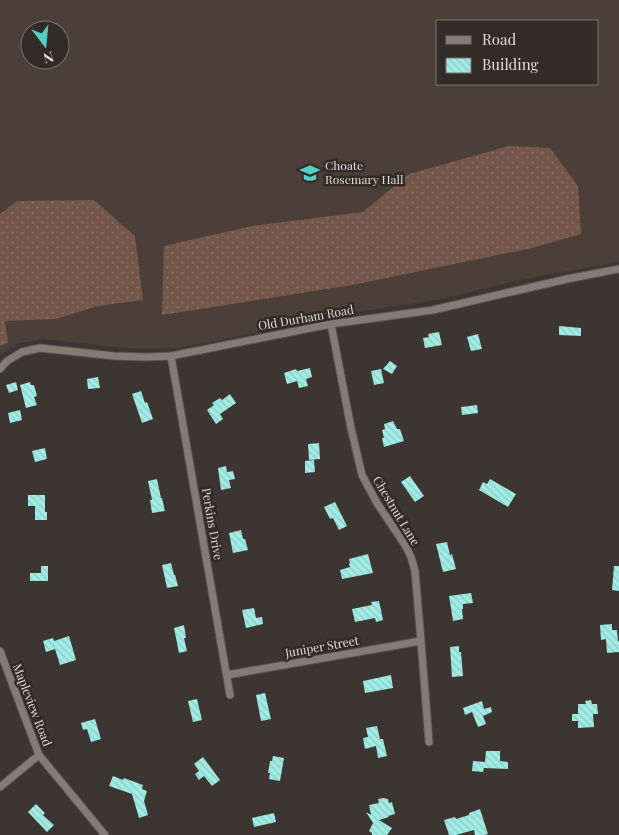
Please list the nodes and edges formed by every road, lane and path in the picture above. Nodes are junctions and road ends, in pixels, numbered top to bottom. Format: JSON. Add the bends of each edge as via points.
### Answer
{"nodes":[{"id":1,"x":619,"y":269,"type":"edge"},
{"id":2,"x":331,"y":324,"type":"junction"},
{"id":3,"x":171,"y":356,"type":"junction"},
{"id":4,"x":0,"y":369,"type":"edge"},
{"id":5,"x":421,"y":641,"type":"junction"},
{"id":6,"x":0,"y":651,"type":"edge"},
{"id":7,"x":227,"y":675,"type":"junction"},
{"id":8,"x":230,"y":695,"type":"dead end"},
{"id":9,"x":429,"y":742,"type":"dead end"},
{"id":10,"x":39,"y":756,"type":"junction"},
{"id":11,"x":0,"y":787,"type":"edge"},
{"id":12,"x":105,"y":835,"type":"edge"}],
"edges":[{"from":1,"to":2,"type":"street","name":"Old Durham Road","via":[[433,310]]},
{"from":2,"to":3,"type":"street","name":"Old Durham Road"},
{"from":2,"to":5,"type":"street","name":"Chestnut Lane","via":[[362,475],[405,545],[414,571]]},
{"from":3,"to":4,"type":"street","name":"Old Durham Road","via":[[114,356],[40,348],[22,352],[7,360]]},
{"from":3,"to":7,"type":"street","name":"Perkins Drive"},
{"from":5,"to":7,"type":"street","name":"Juniper Street"},
{"from":5,"to":9,"type":"street","name":"Chestnut Lane"},
{"from":6,"to":10,"type":"street","name":"Mapleview Road"},
{"from":7,"to":8,"type":"street","name":"Perkins Drive"},
{"from":10,"to":11,"type":"street"},
{"from":10,"to":12,"type":"street","name":"Mapleview Road"}]}
